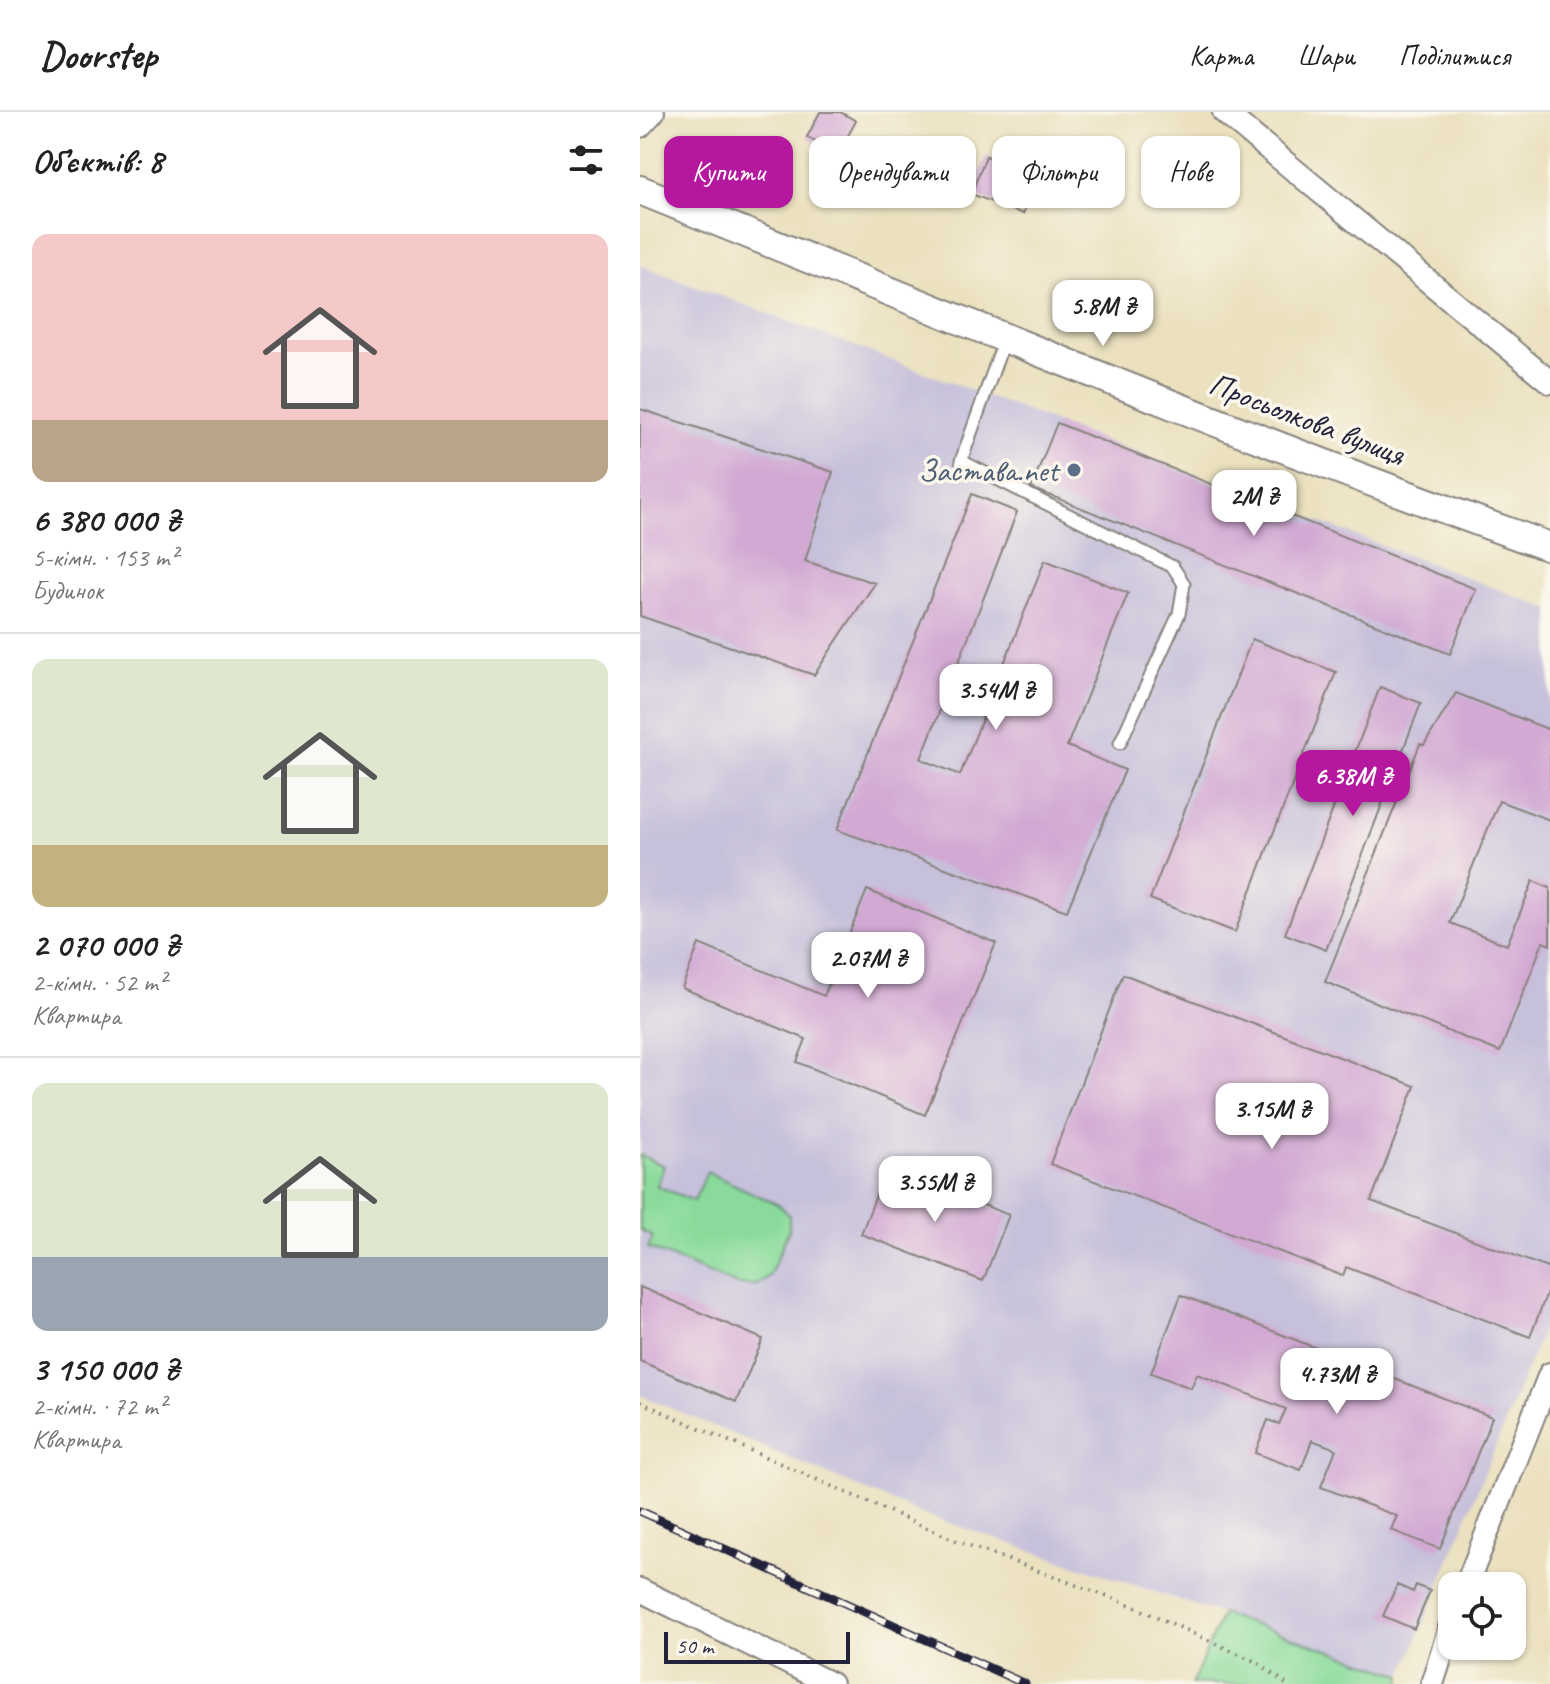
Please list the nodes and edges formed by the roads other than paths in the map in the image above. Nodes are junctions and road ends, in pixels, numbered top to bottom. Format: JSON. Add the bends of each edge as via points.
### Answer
{"nodes":[{"id":1,"x":653,"y":112,"type":"edge"},
{"id":2,"x":1224,"y":112,"type":"edge"},
{"id":3,"x":640,"y":126,"type":"edge"},
{"id":4,"x":640,"y":190,"type":"edge"},
{"id":5,"x":1006,"y":337,"type":"junction"},
{"id":6,"x":1550,"y":382,"type":"edge"},
{"id":7,"x":1550,"y":547,"type":"edge"},
{"id":8,"x":1120,"y":743,"type":"dead end"},
{"id":9,"x":1550,"y":1374,"type":"edge"},
{"id":10,"x":1472,"y":1572,"type":"edge"},
{"id":11,"x":640,"y":1590,"type":"edge"},
{"id":12,"x":1440,"y":1660,"type":"edge"},
{"id":13,"x":831,"y":1684,"type":"edge"},
{"id":14,"x":1432,"y":1684,"type":"edge"}],
"edges":[{"from":1,"to":3,"type":"street"},
{"from":2,"to":6,"type":"street"},
{"from":4,"to":5,"type":"street","name":"Просьолкова вулиця"},
{"from":5,"to":7,"type":"street","name":"Просьолкова вулиця"},
{"from":5,"to":8,"type":"lane","via":[[961,461],[1173,567],[1184,584],[1179,614]]},
{"from":9,"to":10,"type":"street"},
{"from":11,"to":13,"type":"street"},
{"from":12,"to":14,"type":"street"}]}
